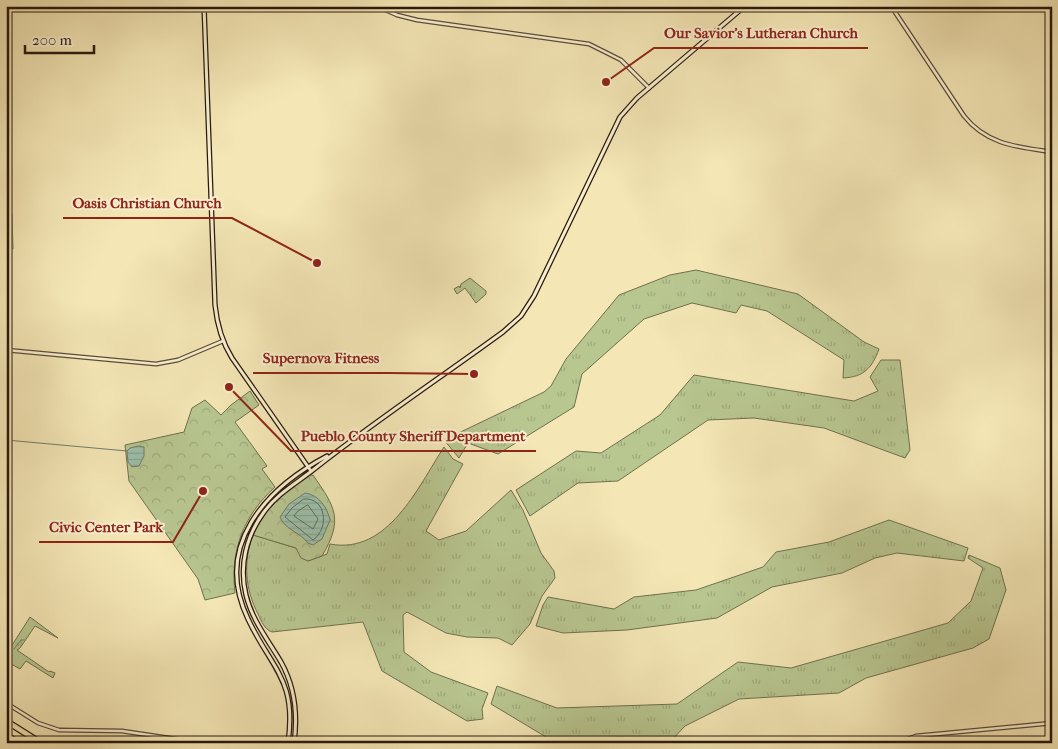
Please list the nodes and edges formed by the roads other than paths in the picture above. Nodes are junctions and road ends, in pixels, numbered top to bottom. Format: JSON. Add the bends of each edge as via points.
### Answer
{"nodes":[{"id":1,"x":204,"y":6,"type":"edge"},
{"id":2,"x":377,"y":6,"type":"edge"},
{"id":3,"x":745,"y":6,"type":"edge"},
{"id":4,"x":891,"y":6,"type":"edge"},
{"id":5,"x":649,"y":88,"type":"junction"},
{"id":6,"x":1052,"y":152,"type":"edge"},
{"id":7,"x":223,"y":341,"type":"junction"},
{"id":8,"x":6,"y":350,"type":"edge"},
{"id":9,"x":332,"y":453,"type":"junction"},
{"id":10,"x":308,"y":467,"type":"junction"},
{"id":11,"x":311,"y":472,"type":"junction"},
{"id":12,"x":6,"y":703,"type":"edge"},
{"id":13,"x":6,"y":721,"type":"edge"},
{"id":14,"x":1052,"y":723,"type":"edge"},
{"id":15,"x":6,"y":728,"type":"edge"},
{"id":16,"x":30,"y":743,"type":"edge"},
{"id":17,"x":41,"y":743,"type":"edge"},
{"id":18,"x":202,"y":743,"type":"edge"},
{"id":19,"x":288,"y":743,"type":"edge"},
{"id":20,"x":294,"y":743,"type":"edge"},
{"id":21,"x":896,"y":743,"type":"edge"}],
"edges":[{"from":1,"to":7,"type":"main road","via":[[215,305]]},
{"from":2,"to":5,"type":"street","via":[[417,20],[589,44],[626,64]]},
{"from":3,"to":5,"type":"main road"},
{"from":4,"to":6,"type":"street","via":[[964,116],[974,126],[1006,145]]},
{"from":5,"to":9,"type":"main road","via":[[628,106],[613,128],[536,291],[518,319]]},
{"from":7,"to":8,"type":"street","via":[[178,360],[156,364]]},
{"from":7,"to":10,"type":"main road"},
{"from":9,"to":10,"type":"main road"},
{"from":9,"to":11,"type":"main road"},
{"from":10,"to":11,"type":"main road"},
{"from":10,"to":19,"type":"main road","via":[[274,492],[257,511],[244,536],[238,562],[244,610],[276,665],[286,690],[290,711]]},
{"from":11,"to":20,"type":"main road","via":[[278,496],[262,514],[249,538],[244,567],[244,587],[250,608],[292,688],[296,716]]},
{"from":12,"to":18,"type":"street","via":[[38,723],[59,730],[122,731]]},
{"from":13,"to":17,"type":"highway"},
{"from":14,"to":21,"type":"street","via":[[916,736]]},
{"from":15,"to":16,"type":"highway"}]}
